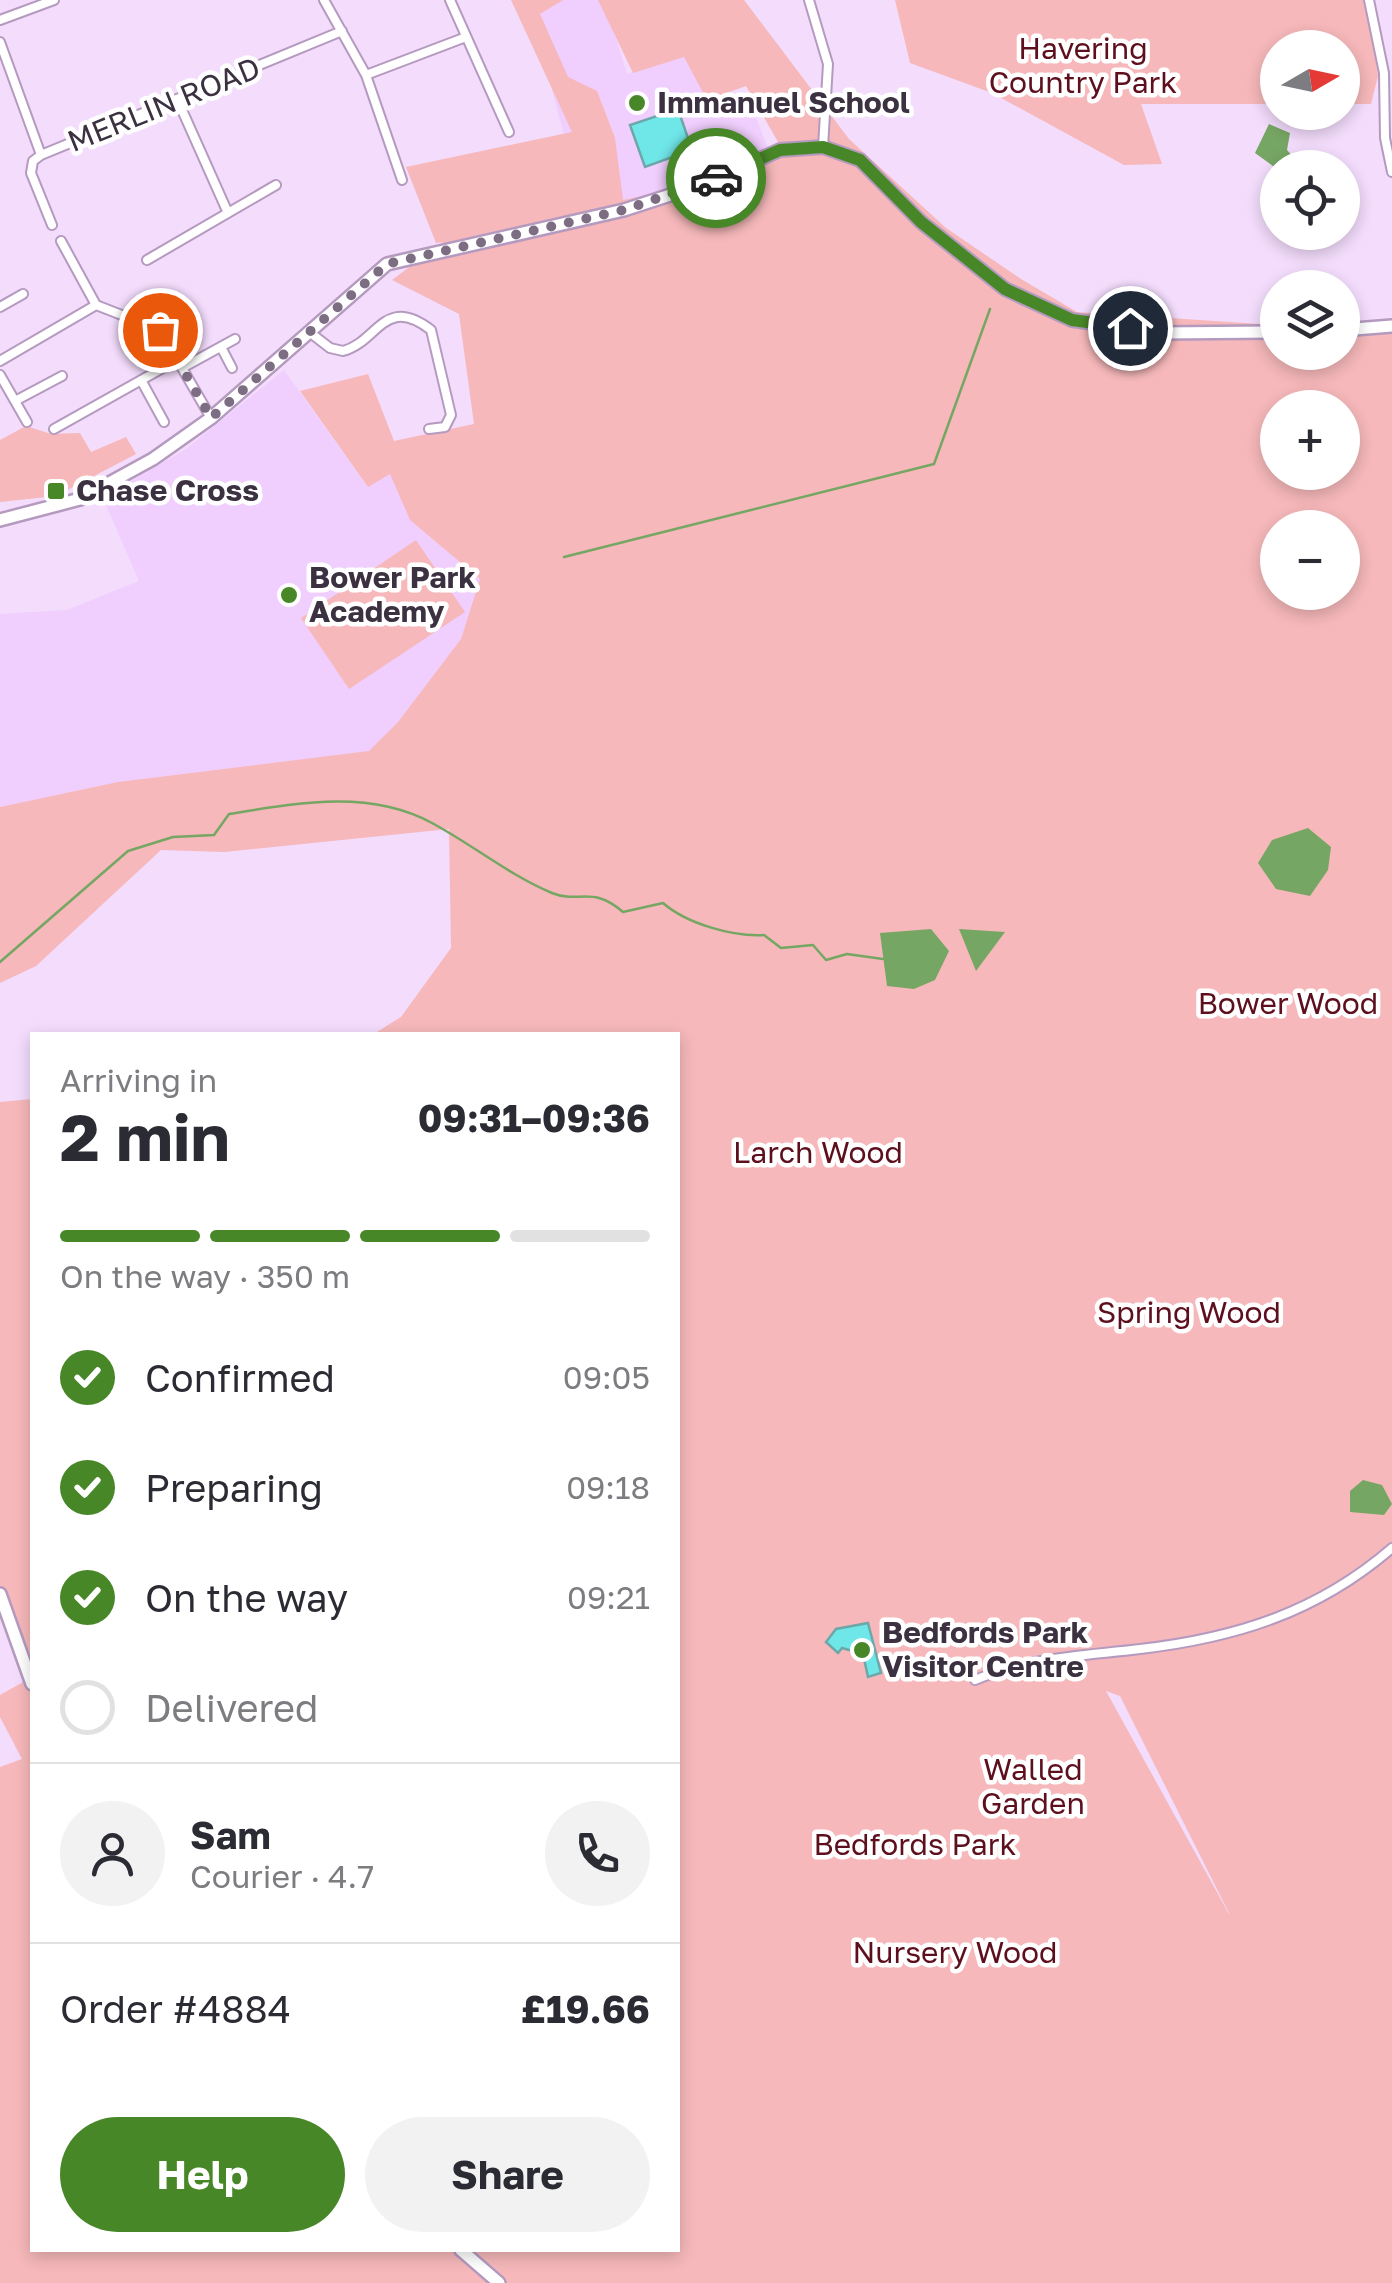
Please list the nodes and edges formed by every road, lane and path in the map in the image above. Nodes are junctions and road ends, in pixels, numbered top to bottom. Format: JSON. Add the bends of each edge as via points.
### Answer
{"nodes":[{"id":1,"x":54,"y":0,"type":"edge"},
{"id":2,"x":324,"y":0,"type":"edge"},
{"id":3,"x":450,"y":0,"type":"edge"},
{"id":4,"x":809,"y":0,"type":"edge"},
{"id":5,"x":1369,"y":0,"type":"edge"},
{"id":6,"x":0,"y":20,"type":"edge"},
{"id":7,"x":342,"y":31,"type":"junction"},
{"id":8,"x":466,"y":37,"type":"junction"},
{"id":9,"x":0,"y":42,"type":"edge"},
{"id":10,"x":366,"y":76,"type":"junction"},
{"id":11,"x":178,"y":100,"type":"junction"},
{"id":12,"x":509,"y":132,"type":"dead end"},
{"id":13,"x":823,"y":147,"type":"junction"},
{"id":14,"x":41,"y":155,"type":"junction"},
{"id":15,"x":1392,"y":172,"type":"edge"},
{"id":16,"x":402,"y":180,"type":"dead end"},
{"id":17,"x":276,"y":185,"type":"dead end"},
{"id":18,"x":228,"y":214,"type":"junction"},
{"id":19,"x":52,"y":225,"type":"dead end"},
{"id":20,"x":61,"y":241,"type":"dead end"},
{"id":21,"x":147,"y":260,"type":"dead end"},
{"id":22,"x":24,"y":294,"type":"dead end"},
{"id":23,"x":96,"y":305,"type":"junction"},
{"id":24,"x":0,"y":307,"type":"edge"},
{"id":25,"x":1392,"y":326,"type":"edge"},
{"id":26,"x":1360,"y":329,"type":"edge"},
{"id":27,"x":308,"y":331,"type":"junction"},
{"id":28,"x":1260,"y":332,"type":"edge"},
{"id":29,"x":235,"y":339,"type":"dead end"},
{"id":30,"x":220,"y":347,"type":"junction"},
{"id":31,"x":0,"y":361,"type":"edge"},
{"id":32,"x":179,"y":364,"type":"junction"},
{"id":33,"x":232,"y":368,"type":"dead end"},
{"id":34,"x":0,"y":374,"type":"edge"},
{"id":35,"x":62,"y":376,"type":"dead end"},
{"id":36,"x":141,"y":380,"type":"junction"},
{"id":37,"x":10,"y":392,"type":"junction"},
{"id":38,"x":0,"y":397,"type":"edge"},
{"id":39,"x":16,"y":401,"type":"junction"},
{"id":40,"x":211,"y":418,"type":"junction"},
{"id":41,"x":28,"y":422,"type":"dead end"},
{"id":42,"x":164,"y":422,"type":"dead end"},
{"id":43,"x":54,"y":429,"type":"dead end"},
{"id":44,"x":429,"y":429,"type":"dead end"},
{"id":45,"x":0,"y":520,"type":"edge"},
{"id":46,"x":1392,"y":1548,"type":"edge"},
{"id":47,"x":0,"y":1594,"type":"edge"},
{"id":48,"x":30,"y":1678,"type":"edge"},
{"id":49,"x":975,"y":1680,"type":"dead end"},
{"id":50,"x":464,"y":2252,"type":"edge"},
{"id":51,"x":499,"y":2283,"type":"edge"}],
"edges":[{"from":1,"to":6,"type":"street"},
{"from":2,"to":7,"type":"street"},
{"from":3,"to":8,"type":"street"},
{"from":4,"to":13,"type":"street","via":[[828,64]]},
{"from":5,"to":15,"type":"street","via":[[1384,73]]},
{"from":7,"to":10,"type":"street"},
{"from":7,"to":11,"type":"street","name":"MERLIN ROAD"},
{"from":8,"to":10,"type":"street"},
{"from":8,"to":12,"type":"street"},
{"from":9,"to":14,"type":"street","name":"MERLIN ROAD"},
{"from":10,"to":16,"type":"street"},
{"from":11,"to":14,"type":"street","name":"MERLIN ROAD"},
{"from":11,"to":18,"type":"street"},
{"from":13,"to":27,"type":"main road","via":[[780,150],[624,210],[387,264]]},
{"from":13,"to":28,"type":"main road","via":[[860,160],[921,222],[1005,289],[1072,320],[1160,332]]},
{"from":14,"to":19,"type":"street","via":[[31,173]]},
{"from":17,"to":18,"type":"street"},
{"from":18,"to":21,"type":"street"},
{"from":20,"to":23,"type":"street"},
{"from":22,"to":24,"type":"street"},
{"from":23,"to":31,"type":"street"},
{"from":23,"to":32,"type":"street","via":[[160,330]]},
{"from":25,"to":26,"type":"main road"},
{"from":27,"to":40,"type":"main road"},
{"from":27,"to":44,"type":"street","via":[[343,351],[379,322],[414,320],[431,330],[451,415],[445,428]]},
{"from":29,"to":30,"type":"street"},
{"from":30,"to":32,"type":"street"},
{"from":30,"to":33,"type":"street"},
{"from":32,"to":36,"type":"street"},
{"from":32,"to":40,"type":"street"},
{"from":34,"to":37,"type":"street"},
{"from":35,"to":39,"type":"street"},
{"from":36,"to":42,"type":"street"},
{"from":36,"to":43,"type":"street"},
{"from":37,"to":38,"type":"street"},
{"from":37,"to":39,"type":"street"},
{"from":39,"to":41,"type":"street"},
{"from":40,"to":45,"type":"main road","via":[[80,499]]},
{"from":46,"to":49,"type":"street","via":[[1332,1594],[1274,1622],[1138,1649],[1073,1652]]},
{"from":47,"to":48,"type":"main road"},
{"from":50,"to":51,"type":"main road"}]}
